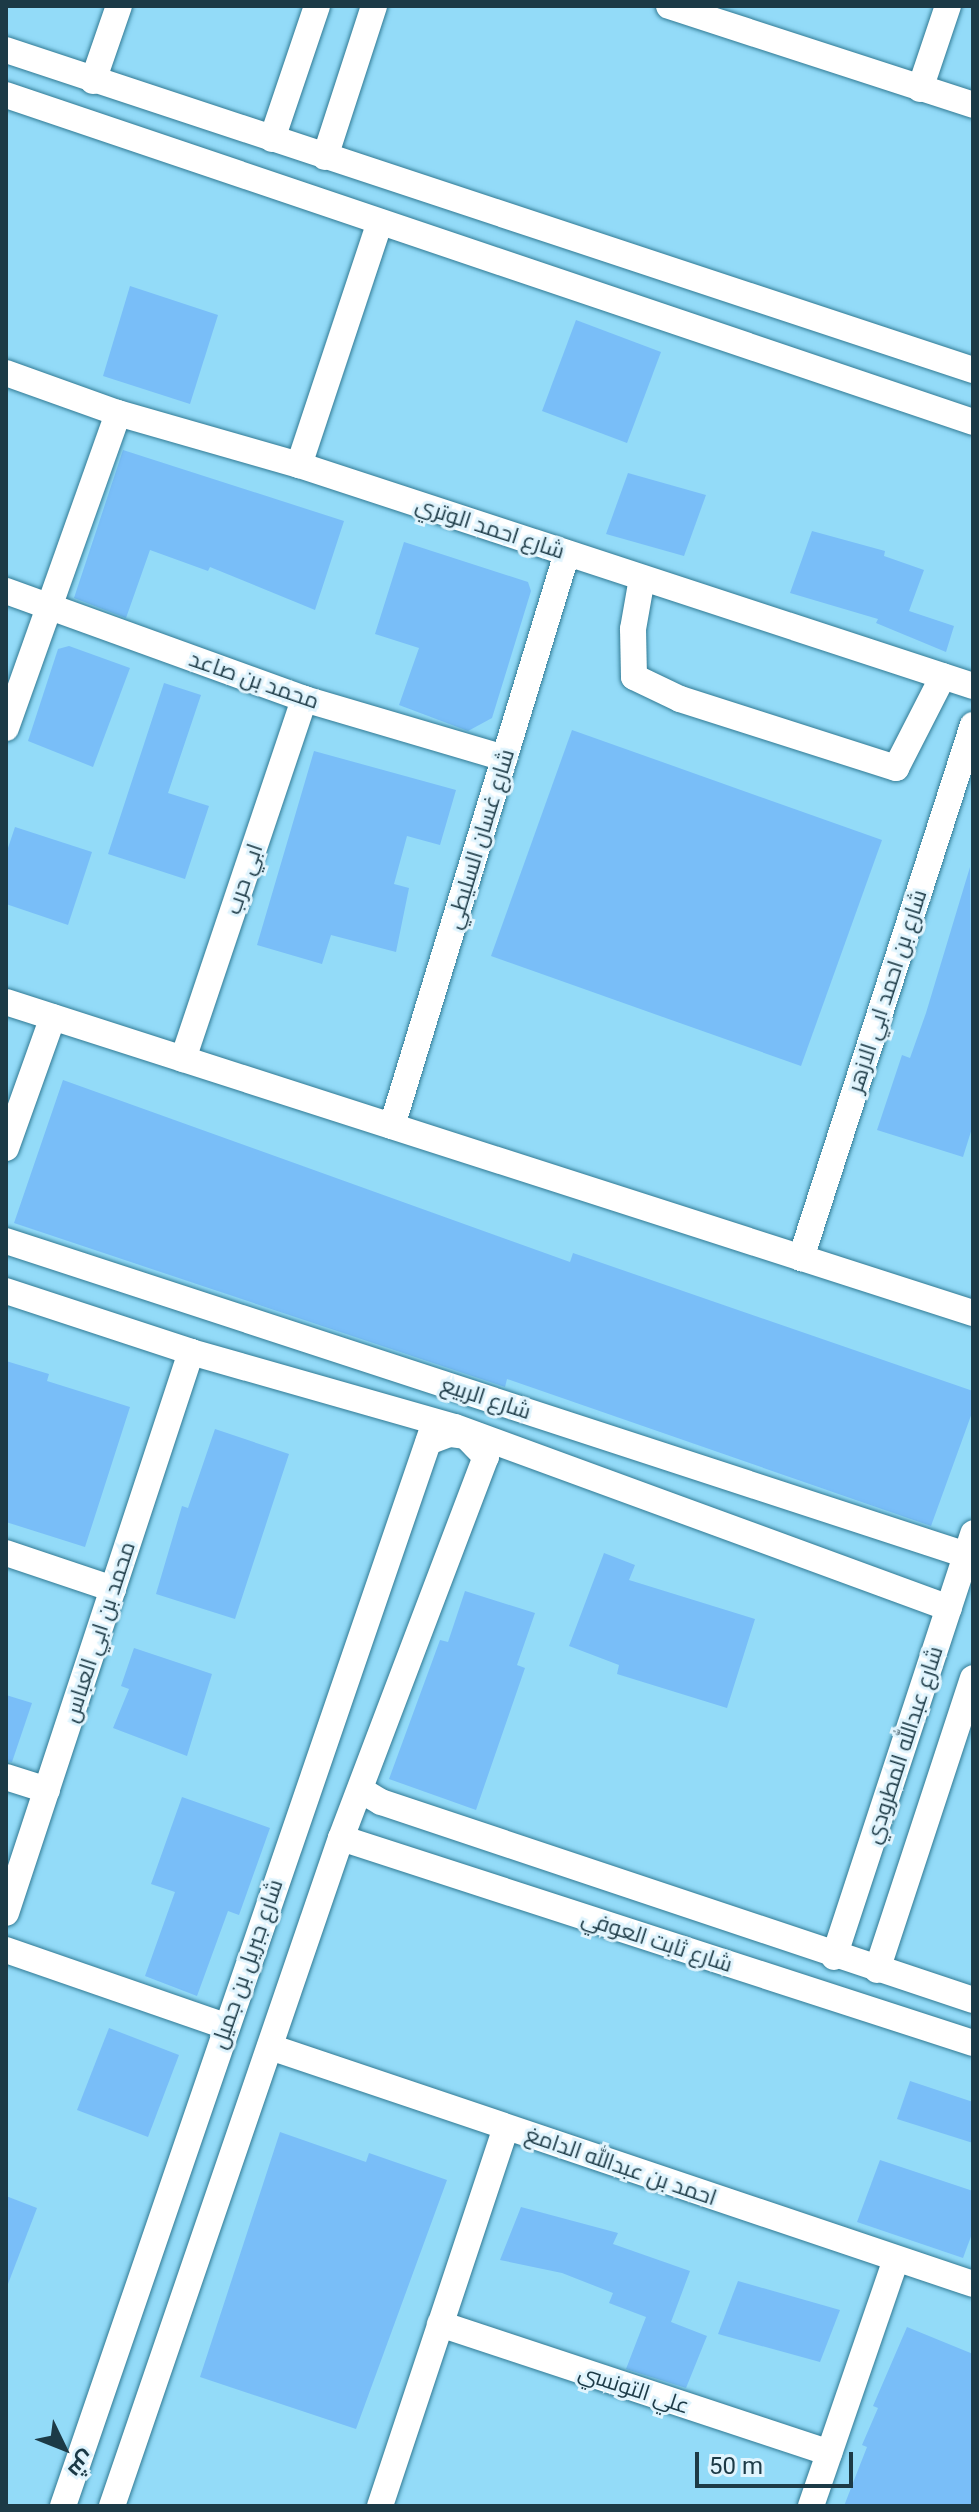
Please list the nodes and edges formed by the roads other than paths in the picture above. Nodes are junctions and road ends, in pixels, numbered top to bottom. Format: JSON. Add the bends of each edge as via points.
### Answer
{"nodes":[{"id":1,"x":119,"y":6,"type":"edge"},
{"id":2,"x":317,"y":6,"type":"edge"},
{"id":3,"x":374,"y":6,"type":"edge"},
{"id":4,"x":669,"y":6,"type":"edge"},
{"id":5,"x":948,"y":6,"type":"edge"},
{"id":6,"x":6,"y":50,"type":"edge"},
{"id":7,"x":93,"y":81,"type":"junction"},
{"id":8,"x":920,"y":89,"type":"junction"},
{"id":9,"x":6,"y":95,"type":"edge"},
{"id":10,"x":973,"y":105,"type":"edge"},
{"id":11,"x":272,"y":139,"type":"junction"},
{"id":12,"x":325,"y":157,"type":"junction"},
{"id":13,"x":380,"y":222,"type":"junction"},
{"id":14,"x":973,"y":370,"type":"edge"},
{"id":15,"x":6,"y":373,"type":"edge"},
{"id":16,"x":118,"y":413,"type":"junction"},
{"id":17,"x":973,"y":422,"type":"edge"},
{"id":18,"x":299,"y":465,"type":"junction"},
{"id":19,"x":567,"y":553,"type":"junction"},
{"id":20,"x":642,"y":578,"type":"junction"},
{"id":21,"x":6,"y":591,"type":"edge"},
{"id":22,"x":51,"y":607,"type":"junction"},
{"id":23,"x":943,"y":676,"type":"junction"},
{"id":24,"x":973,"y":686,"type":"edge"},
{"id":25,"x":304,"y":699,"type":"junction"},
{"id":26,"x":973,"y":725,"type":"edge"},
{"id":27,"x":6,"y":728,"type":"edge"},
{"id":28,"x":504,"y":758,"type":"junction"},
{"id":29,"x":6,"y":1002,"type":"edge"},
{"id":30,"x":53,"y":1017,"type":"junction"},
{"id":31,"x":183,"y":1059,"type":"junction"},
{"id":32,"x":392,"y":1126,"type":"junction"},
{"id":33,"x":6,"y":1148,"type":"edge"},
{"id":34,"x":6,"y":1241,"type":"edge"},
{"id":35,"x":801,"y":1258,"type":"junction"},
{"id":36,"x":6,"y":1291,"type":"edge"},
{"id":37,"x":973,"y":1313,"type":"edge"},
{"id":38,"x":191,"y":1352,"type":"junction"},
{"id":39,"x":431,"y":1433,"type":"junction"},
{"id":40,"x":970,"y":1544,"type":"edge"},
{"id":41,"x":6,"y":1553,"type":"edge"},
{"id":42,"x":113,"y":1589,"type":"junction"},
{"id":43,"x":949,"y":1608,"type":"junction"},
{"id":44,"x":973,"y":1678,"type":"edge"},
{"id":45,"x":6,"y":1777,"type":"edge"},
{"id":46,"x":47,"y":1790,"type":"junction"},
{"id":47,"x":371,"y":1796,"type":"junction"},
{"id":48,"x":341,"y":1838,"type":"junction"},
{"id":49,"x":368,"y":1847,"type":"junction"},
{"id":50,"x":6,"y":1913,"type":"edge"},
{"id":51,"x":6,"y":1950,"type":"edge"},
{"id":52,"x":834,"y":1957,"type":"junction"},
{"id":53,"x":877,"y":1970,"type":"junction"},
{"id":54,"x":973,"y":2000,"type":"edge"},
{"id":55,"x":225,"y":2026,"type":"junction"},
{"id":56,"x":973,"y":2043,"type":"edge"},
{"id":57,"x":270,"y":2047,"type":"junction"},
{"id":58,"x":506,"y":2127,"type":"junction"},
{"id":59,"x":896,"y":2259,"type":"junction"},
{"id":60,"x":973,"y":2284,"type":"edge"},
{"id":61,"x":440,"y":2324,"type":"junction"},
{"id":62,"x":829,"y":2453,"type":"junction"},
{"id":63,"x":63,"y":2506,"type":"edge"},
{"id":64,"x":112,"y":2506,"type":"edge"},
{"id":65,"x":380,"y":2506,"type":"edge"},
{"id":66,"x":811,"y":2506,"type":"edge"}],
"edges":[{"from":1,"to":7,"type":"street"},
{"from":2,"to":11,"type":"street"},
{"from":3,"to":12,"type":"street"},
{"from":4,"to":8,"type":"street"},
{"from":5,"to":8,"type":"street"},
{"from":6,"to":7,"type":"street"},
{"from":7,"to":11,"type":"street"},
{"from":8,"to":10,"type":"street"},
{"from":9,"to":13,"type":"street"},
{"from":11,"to":12,"type":"street"},
{"from":12,"to":14,"type":"street"},
{"from":13,"to":17,"type":"street"},
{"from":13,"to":18,"type":"street"},
{"from":15,"to":16,"type":"street","name":"شارع احمد الوتري"},
{"from":16,"to":18,"type":"street","name":"شارع احمد الوتري"},
{"from":16,"to":22,"type":"street"},
{"from":18,"to":19,"type":"street","name":"شارع احمد الوتري"},
{"from":19,"to":20,"type":"street","name":"شارع احمد الوتري"},
{"from":19,"to":28,"type":"street","name":"شارع غسان السليطي"},
{"from":20,"to":23,"type":"street","name":"شارع احمد الوتري"},
{"from":20,"to":23,"type":"street","via":[[633,629],[634,677],[680,699],[896,768]]},
{"from":21,"to":22,"type":"street","name":"محمد بن صاعد"},
{"from":22,"to":25,"type":"street","name":"محمد بن صاعد"},
{"from":22,"to":27,"type":"street"},
{"from":23,"to":24,"type":"street","name":"شارع احمد الوتري"},
{"from":25,"to":28,"type":"street","name":"محمد بن صاعد"},
{"from":25,"to":31,"type":"street","name":"ابي حرب"},
{"from":26,"to":35,"type":"street","name":"شارع بن احمد ابي الازهر"},
{"from":28,"to":32,"type":"street","name":"شارع غسان السليطي"},
{"from":29,"to":30,"type":"street"},
{"from":30,"to":31,"type":"street"},
{"from":30,"to":33,"type":"street"},
{"from":31,"to":32,"type":"street"},
{"from":32,"to":35,"type":"street"},
{"from":34,"to":40,"type":"street","name":"شارع الربيع"},
{"from":35,"to":37,"type":"street"},
{"from":36,"to":38,"type":"street","name":"شارع الربيع"},
{"from":38,"to":39,"type":"street","name":"شارع الربيع"},
{"from":38,"to":42,"type":"street","name":"محمد بن ابي العباس"},
{"from":39,"to":43,"type":"street","name":"شارع الربيع","via":[[455,1427]]},
{"from":39,"to":47,"type":"street","via":[[466,1436],[486,1457]]},
{"from":39,"to":55,"type":"street","name":"شارع جبريل بن جميل"},
{"from":40,"to":43,"type":"street","name":"شارع عبدالله المطرودي"},
{"from":41,"to":42,"type":"street"},
{"from":42,"to":46,"type":"street","name":"محمد بن ابي العباس"},
{"from":43,"to":52,"type":"street","name":"شارع عبدالله المطرودي"},
{"from":44,"to":53,"type":"street","name":"شارع عبدالله المطرودي"},
{"from":45,"to":46,"type":"street"},
{"from":46,"to":50,"type":"street","name":"محمد بن ابي العباس"},
{"from":47,"to":48,"type":"street"},
{"from":47,"to":49,"type":"street","via":[[358,1811],[352,1830]]},
{"from":47,"to":52,"type":"street","name":"شارع ثابت العوفي"},
{"from":48,"to":49,"type":"street","name":"شارع ثابت العوفي"},
{"from":48,"to":57,"type":"street"},
{"from":49,"to":56,"type":"street","name":"شارع ثابت العوفي"},
{"from":51,"to":55,"type":"street"},
{"from":52,"to":53,"type":"street","name":"شارع ثابت العوفي"},
{"from":53,"to":54,"type":"street","name":"شارع ثابت العوفي"},
{"from":55,"to":63,"type":"street","name":"شارع جبريل بن جميل"},
{"from":57,"to":58,"type":"street","name":"احمد بن عبدالله الدامغ"},
{"from":57,"to":64,"type":"street"},
{"from":58,"to":59,"type":"street","name":"احمد بن عبدالله الدامغ"},
{"from":58,"to":61,"type":"street"},
{"from":59,"to":60,"type":"street","name":"احمد بن عبدالله الدامغ"},
{"from":59,"to":62,"type":"street"},
{"from":61,"to":62,"type":"street","name":"علي التونسي"},
{"from":61,"to":65,"type":"street"},
{"from":62,"to":66,"type":"street"}]}
